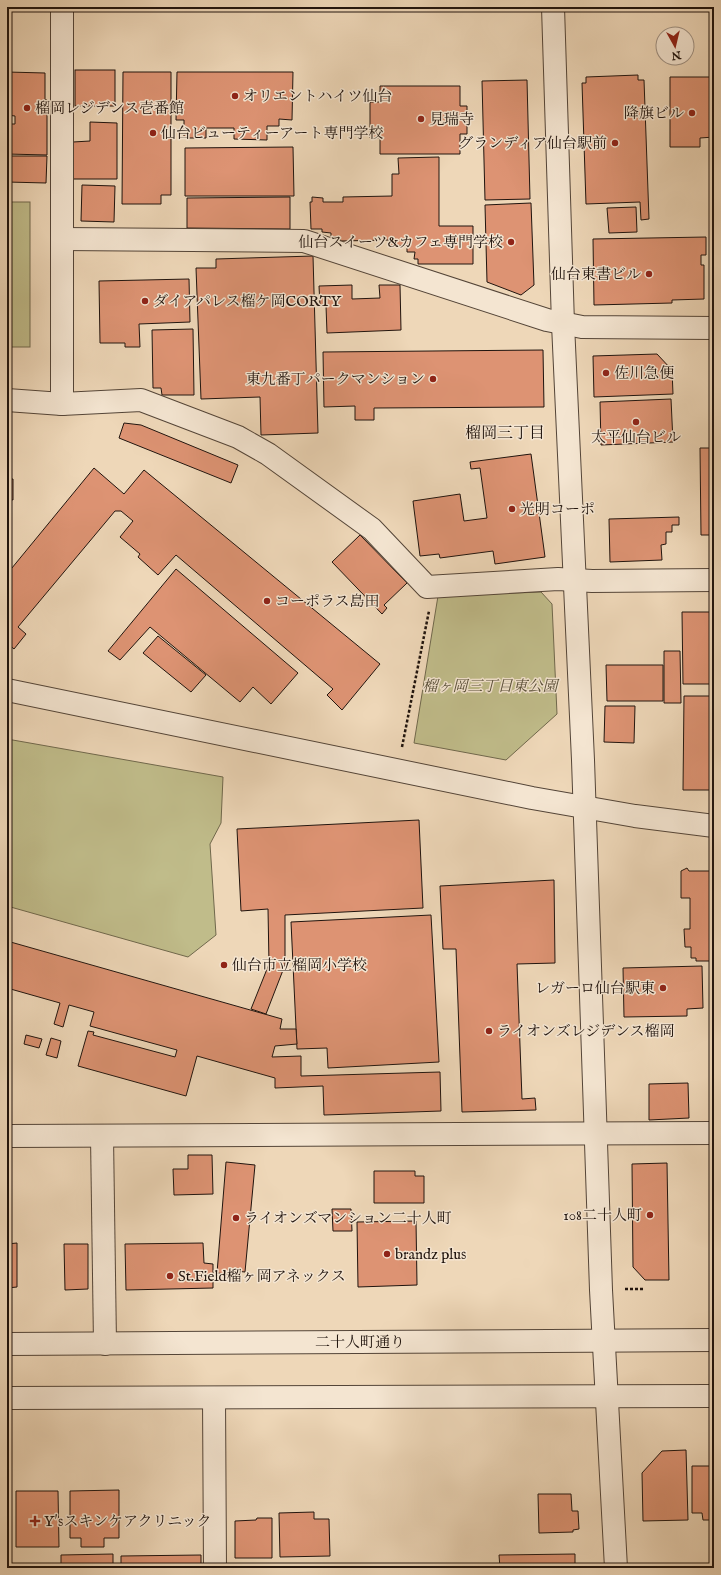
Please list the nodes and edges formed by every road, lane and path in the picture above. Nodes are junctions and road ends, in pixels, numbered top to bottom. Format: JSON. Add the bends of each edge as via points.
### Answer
{"nodes":[{"id":1,"x":62,"y":7,"type":"edge"},
{"id":2,"x":553,"y":7,"type":"edge"},
{"id":3,"x":62,"y":239,"type":"junction"},
{"id":4,"x":563,"y":324,"type":"junction"},
{"id":5,"x":714,"y":328,"type":"edge"},
{"id":6,"x":7,"y":400,"type":"edge"},
{"id":7,"x":62,"y":404,"type":"junction"},
{"id":8,"x":575,"y":579,"type":"junction"},
{"id":9,"x":714,"y":580,"type":"edge"},
{"id":10,"x":434,"y":587,"type":"junction"},
{"id":11,"x":7,"y":690,"type":"edge"},
{"id":12,"x":402,"y":748,"type":"dead end"},
{"id":13,"x":585,"y":807,"type":"junction"},
{"id":14,"x":714,"y":826,"type":"edge"},
{"id":15,"x":714,"y":1133,"type":"edge"},
{"id":16,"x":595,"y":1134,"type":"junction"},
{"id":17,"x":7,"y":1136,"type":"edge"},
{"id":18,"x":102,"y":1136,"type":"junction"},
{"id":19,"x":624,"y":1289,"type":"dead end"},
{"id":20,"x":645,"y":1289,"type":"dead end"},
{"id":21,"x":603,"y":1340,"type":"junction"},
{"id":22,"x":714,"y":1340,"type":"edge"},
{"id":23,"x":7,"y":1344,"type":"edge"},
{"id":24,"x":105,"y":1344,"type":"junction"},
{"id":25,"x":714,"y":1396,"type":"edge"},
{"id":26,"x":606,"y":1397,"type":"junction"},
{"id":27,"x":7,"y":1398,"type":"edge"},
{"id":28,"x":214,"y":1398,"type":"junction"},
{"id":29,"x":215,"y":1568,"type":"edge"},
{"id":30,"x":616,"y":1568,"type":"edge"}],
"edges":[{"from":1,"to":3,"type":"street"},
{"from":2,"to":4,"type":"street"},
{"from":3,"to":4,"type":"street","via":[[304,241]]},
{"from":3,"to":7,"type":"street"},
{"from":4,"to":5,"type":"street","via":[[589,327]]},
{"from":4,"to":8,"type":"street"},
{"from":6,"to":7,"type":"street"},
{"from":7,"to":10,"type":"street","via":[[141,400],[238,437],[268,454],[372,529],[427,587]]},
{"from":8,"to":9,"type":"street"},
{"from":8,"to":10,"type":"street"},
{"from":8,"to":13,"type":"street"},
{"from":10,"to":12,"type":"path"},
{"from":11,"to":13,"type":"street"},
{"from":13,"to":14,"type":"street"},
{"from":13,"to":16,"type":"street"},
{"from":15,"to":16,"type":"street"},
{"from":16,"to":18,"type":"street"},
{"from":16,"to":21,"type":"street"},
{"from":17,"to":18,"type":"street"},
{"from":18,"to":24,"type":"street"},
{"from":19,"to":20,"type":"path"},
{"from":21,"to":22,"type":"street","name":"二十人町通り"},
{"from":21,"to":24,"type":"street","name":"二十人町通り"},
{"from":21,"to":26,"type":"street"},
{"from":23,"to":24,"type":"street","name":"二十人町通り"},
{"from":25,"to":26,"type":"street"},
{"from":26,"to":28,"type":"street"},
{"from":26,"to":30,"type":"street"},
{"from":27,"to":28,"type":"street"},
{"from":28,"to":29,"type":"street"}]}
